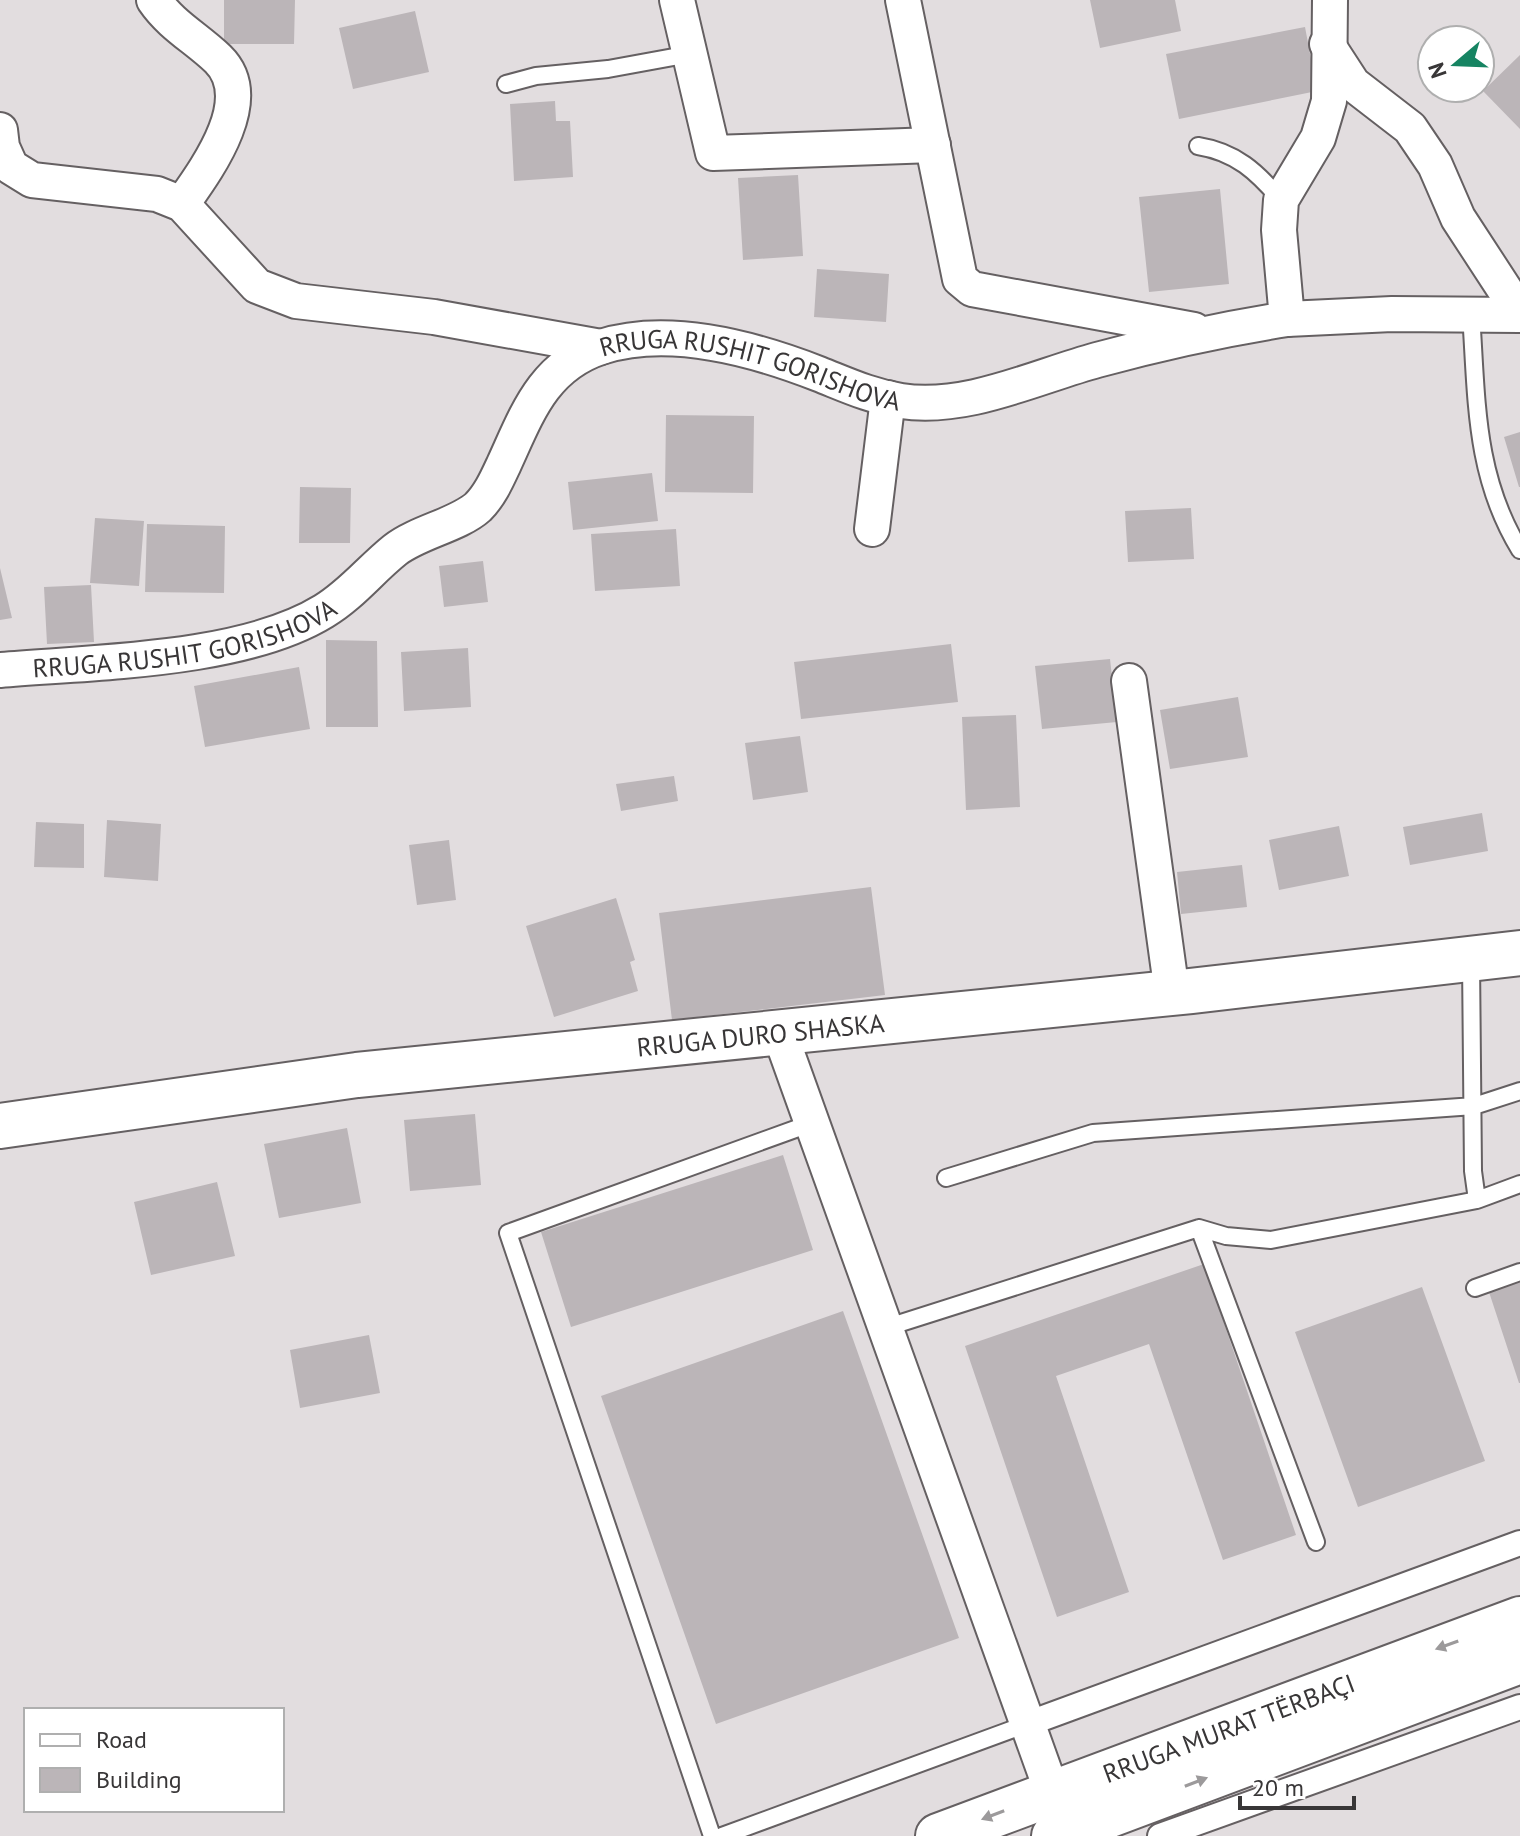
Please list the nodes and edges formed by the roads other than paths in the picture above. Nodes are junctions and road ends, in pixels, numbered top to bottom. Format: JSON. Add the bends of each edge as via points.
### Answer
{"nodes":[{"id":1,"x":154,"y":0,"type":"edge"},
{"id":2,"x":677,"y":0,"type":"edge"},
{"id":3,"x":903,"y":0,"type":"edge"},
{"id":4,"x":1310,"y":0,"type":"edge"},
{"id":5,"x":1330,"y":0,"type":"edge"},
{"id":6,"x":1328,"y":47,"type":"junction"},
{"id":7,"x":690,"y":54,"type":"junction"},
{"id":8,"x":506,"y":84,"type":"dead end"},
{"id":9,"x":0,"y":130,"type":"edge"},
{"id":10,"x":933,"y":145,"type":"junction"},
{"id":11,"x":1198,"y":146,"type":"dead end"},
{"id":12,"x":1281,"y":200,"type":"junction"},
{"id":13,"x":182,"y":204,"type":"junction"},
{"id":14,"x":1471,"y":314,"type":"junction"},
{"id":15,"x":1520,"y":314,"type":"edge"},
{"id":16,"x":1287,"y":319,"type":"junction"},
{"id":17,"x":1210,"y":333,"type":"junction"},
{"id":18,"x":601,"y":347,"type":"junction"},
{"id":19,"x":888,"y":398,"type":"junction"},
{"id":20,"x":872,"y":529,"type":"dead end"},
{"id":21,"x":1520,"y":550,"type":"edge"},
{"id":22,"x":0,"y":670,"type":"edge"},
{"id":23,"x":1129,"y":681,"type":"dead end"},
{"id":24,"x":1520,"y":953,"type":"edge"},
{"id":25,"x":1471,"y":959,"type":"junction"},
{"id":26,"x":1172,"y":993,"type":"junction"},
{"id":27,"x":780,"y":1034,"type":"junction"},
{"id":28,"x":1520,"y":1091,"type":"edge"},
{"id":29,"x":1474,"y":1106,"type":"junction"},
{"id":30,"x":812,"y":1123,"type":"junction"},
{"id":31,"x":0,"y":1126,"type":"edge"},
{"id":32,"x":946,"y":1178,"type":"dead end"},
{"id":33,"x":1520,"y":1184,"type":"edge"},
{"id":34,"x":1477,"y":1200,"type":"junction"},
{"id":35,"x":1199,"y":1228,"type":"junction"},
{"id":36,"x":1520,"y":1272,"type":"edge"},
{"id":37,"x":1475,"y":1288,"type":"dead end"},
{"id":38,"x":885,"y":1328,"type":"junction"},
{"id":39,"x":1316,"y":1542,"type":"dead end"},
{"id":40,"x":1520,"y":1543,"type":"edge"},
{"id":41,"x":1520,"y":1619,"type":"edge"},
{"id":42,"x":1520,"y":1661,"type":"edge"},
{"id":43,"x":1520,"y":1707,"type":"edge"},
{"id":44,"x":1027,"y":1724,"type":"junction"},
{"id":45,"x":1057,"y":1820,"type":"edge"},
{"id":46,"x":712,"y":1836,"type":"edge"},
{"id":47,"x":722,"y":1836,"type":"edge"},
{"id":48,"x":938,"y":1836,"type":"edge"},
{"id":49,"x":1160,"y":1836,"type":"edge"}],
"edges":[{"from":1,"to":13,"type":"street","via":[[167,18],[220,61],[229,82],[232,106],[225,135]]},
{"from":2,"to":7,"type":"street"},
{"from":3,"to":10,"type":"street"},
{"from":4,"to":6,"type":"street"},
{"from":5,"to":6,"type":"street"},
{"from":6,"to":12,"type":"street","via":[[1329,101],[1318,138]]},
{"from":6,"to":15,"type":"street","via":[[1353,84],[1410,128],[1435,165],[1458,218]]},
{"from":7,"to":8,"type":"lane"},
{"from":7,"to":10,"type":"street","via":[[713,153]]},
{"from":9,"to":13,"type":"street","via":[[11,167],[32,180],[157,194]]},
{"from":10,"to":17,"type":"street","via":[[955,266],[972,289]]},
{"from":11,"to":12,"type":"lane","via":[[1223,150],[1240,160]]},
{"from":12,"to":16,"type":"street"},
{"from":13,"to":18,"type":"street","via":[[257,286],[296,301],[434,317]]},
{"from":14,"to":15,"type":"street","name":"RRUGA RUSHIT GORISHOVA"},
{"from":14,"to":16,"type":"street","name":"RRUGA RUSHIT GORISHOVA"},
{"from":14,"to":21,"type":"lane","via":[[1482,460],[1492,496]]},
{"from":16,"to":17,"type":"street","name":"RRUGA RUSHIT GORISHOVA"},
{"from":17,"to":19,"type":"street","name":"RRUGA RUSHIT GORISHOVA","via":[[985,394],[945,401]]},
{"from":18,"to":19,"type":"street","name":"RRUGA RUSHIT GORISHOVA","via":[[691,340]]},
{"from":18,"to":22,"type":"street","name":"RRUGA RUSHIT GORISHOVA","via":[[562,366],[535,394],[491,491],[476,509],[395,550],[323,612],[269,635],[200,649]]},
{"from":19,"to":20,"type":"street"},
{"from":23,"to":26,"type":"street"},
{"from":24,"to":25,"type":"main road","name":"RRUGA DURO SHASKA"},
{"from":25,"to":26,"type":"main road","name":"RRUGA DURO SHASKA"},
{"from":25,"to":29,"type":"lane"},
{"from":26,"to":27,"type":"main road","name":"RRUGA DURO SHASKA"},
{"from":27,"to":30,"type":"street"},
{"from":27,"to":31,"type":"main road","name":"RRUGA DURO SHASKA","via":[[357,1075]]},
{"from":28,"to":29,"type":"lane"},
{"from":29,"to":32,"type":"lane","via":[[1093,1133]]},
{"from":29,"to":34,"type":"lane"},
{"from":30,"to":38,"type":"street"},
{"from":30,"to":46,"type":"lane","via":[[508,1233]]},
{"from":33,"to":34,"type":"lane"},
{"from":34,"to":35,"type":"lane","via":[[1271,1240]]},
{"from":35,"to":38,"type":"lane"},
{"from":35,"to":39,"type":"lane"},
{"from":36,"to":37,"type":"lane"},
{"from":38,"to":44,"type":"street"},
{"from":40,"to":44,"type":"street"},
{"from":41,"to":45,"type":"main road","name":"RRUGA MURAT TËRBAÇI","one_way":true},
{"from":45,"to":42,"type":"main road","name":"RRUGA MURAT TËRBAÇI","one_way":true},
{"from":43,"to":49,"type":"street"},
{"from":44,"to":45,"type":"street"},
{"from":44,"to":47,"type":"lane"},
{"from":45,"to":48,"type":"main road","name":"RRUGA MURAT TËRBAÇI","one_way":true}]}
